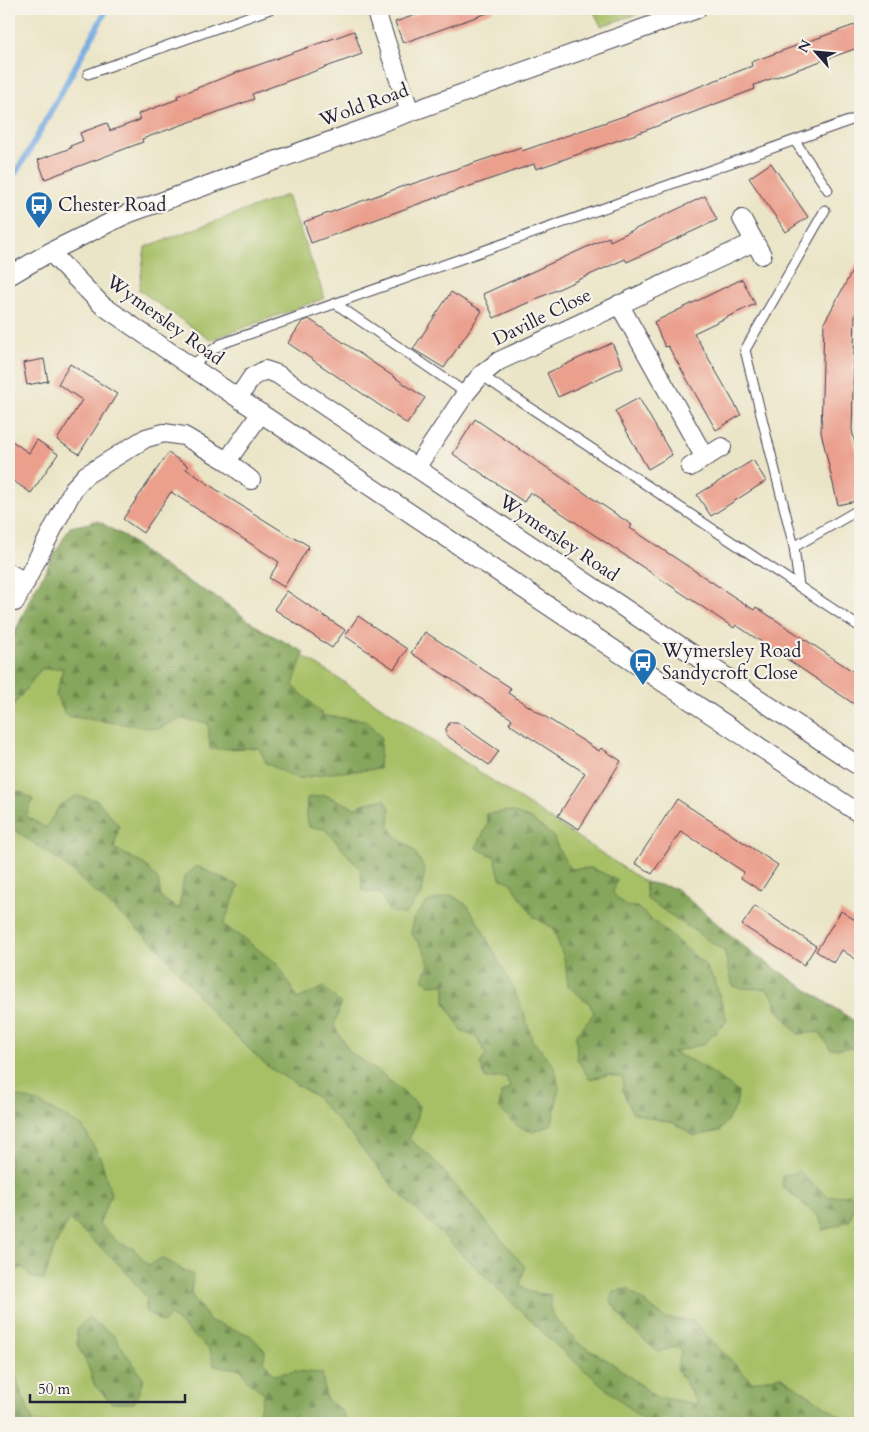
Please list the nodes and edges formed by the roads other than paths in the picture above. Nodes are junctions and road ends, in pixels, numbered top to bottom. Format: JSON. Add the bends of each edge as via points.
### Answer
{"nodes":[{"id":1,"x":267,"y":9,"type":"edge"},
{"id":2,"x":375,"y":9,"type":"edge"},
{"id":3,"x":697,"y":9,"type":"edge"},
{"id":4,"x":665,"y":14,"type":"edge"},
{"id":5,"x":88,"y":74,"type":"dead end"},
{"id":6,"x":410,"y":112,"type":"junction"},
{"id":7,"x":860,"y":117,"type":"edge"},
{"id":8,"x":795,"y":141,"type":"junction"},
{"id":9,"x":828,"y":190,"type":"dead end"},
{"id":10,"x":825,"y":210,"type":"dead end"},
{"id":11,"x":742,"y":218,"type":"dead end"},
{"id":12,"x":50,"y":252,"type":"junction"},
{"id":13,"x":9,"y":276,"type":"edge"},
{"id":14,"x":336,"y":304,"type":"junction"},
{"id":15,"x":619,"y":304,"type":"junction"},
{"id":16,"x":190,"y":366,"type":"junction"},
{"id":17,"x":482,"y":375,"type":"junction"},
{"id":18,"x":466,"y":392,"type":"junction"},
{"id":19,"x":238,"y":398,"type":"junction"},
{"id":20,"x":261,"y":413,"type":"junction"},
{"id":21,"x":722,"y":447,"type":"dead end"},
{"id":22,"x":706,"y":458,"type":"junction"},
{"id":23,"x":227,"y":461,"type":"junction"},
{"id":24,"x":690,"y":467,"type":"dead end"},
{"id":25,"x":416,"y":468,"type":"junction"},
{"id":26,"x":251,"y":480,"type":"dead end"},
{"id":27,"x":860,"y":509,"type":"edge"},
{"id":28,"x":794,"y":547,"type":"junction"},
{"id":29,"x":9,"y":573,"type":"edge"},
{"id":30,"x":26,"y":582,"type":"junction"},
{"id":31,"x":799,"y":586,"type":"junction"},
{"id":32,"x":15,"y":602,"type":"dead end"},
{"id":33,"x":860,"y":627,"type":"edge"},
{"id":34,"x":860,"y":767,"type":"edge"},
{"id":35,"x":860,"y":814,"type":"edge"}],
"edges":[{"from":1,"to":5,"type":"lane"},
{"from":2,"to":6,"type":"street"},
{"from":3,"to":4,"type":"street","name":"Wold Road"},
{"from":4,"to":6,"type":"street","name":"Wold Road"},
{"from":6,"to":12,"type":"street","name":"Wold Road","via":[[127,214]]},
{"from":7,"to":8,"type":"lane"},
{"from":8,"to":9,"type":"lane"},
{"from":8,"to":14,"type":"lane"},
{"from":10,"to":28,"type":"lane","via":[[745,350]]},
{"from":11,"to":15,"type":"street","name":"Daville Close","via":[[758,248]]},
{"from":12,"to":13,"type":"street","name":"Wold Road"},
{"from":12,"to":16,"type":"street","name":"Wymersley Road","via":[[102,305]]},
{"from":14,"to":16,"type":"lane","via":[[221,344]]},
{"from":14,"to":18,"type":"lane"},
{"from":15,"to":17,"type":"street","name":"Daville Close","via":[[499,360]]},
{"from":15,"to":22,"type":"street","name":"Daville Close"},
{"from":16,"to":19,"type":"street","name":"Wymersley Road"},
{"from":17,"to":18,"type":"street","name":"Daville Close"},
{"from":17,"to":31,"type":"lane"},
{"from":18,"to":25,"type":"street","name":"Daville Close"},
{"from":19,"to":20,"type":"street","name":"Wymersley Road"},
{"from":19,"to":25,"type":"street","name":"Wymersley Road","via":[[252,377],[265,370],[277,374]]},
{"from":20,"to":23,"type":"street"},
{"from":20,"to":35,"type":"street","name":"Wymersley Road"},
{"from":21,"to":22,"type":"street"},
{"from":22,"to":24,"type":"street"},
{"from":23,"to":26,"type":"street"},
{"from":23,"to":30,"type":"street","via":[[184,436],[164,432],[146,438],[86,475],[74,488]]},
{"from":25,"to":34,"type":"street","name":"Wymersley Road"},
{"from":27,"to":28,"type":"lane"},
{"from":28,"to":31,"type":"lane"},
{"from":29,"to":30,"type":"street"},
{"from":30,"to":32,"type":"street"},
{"from":31,"to":33,"type":"lane"}]}
